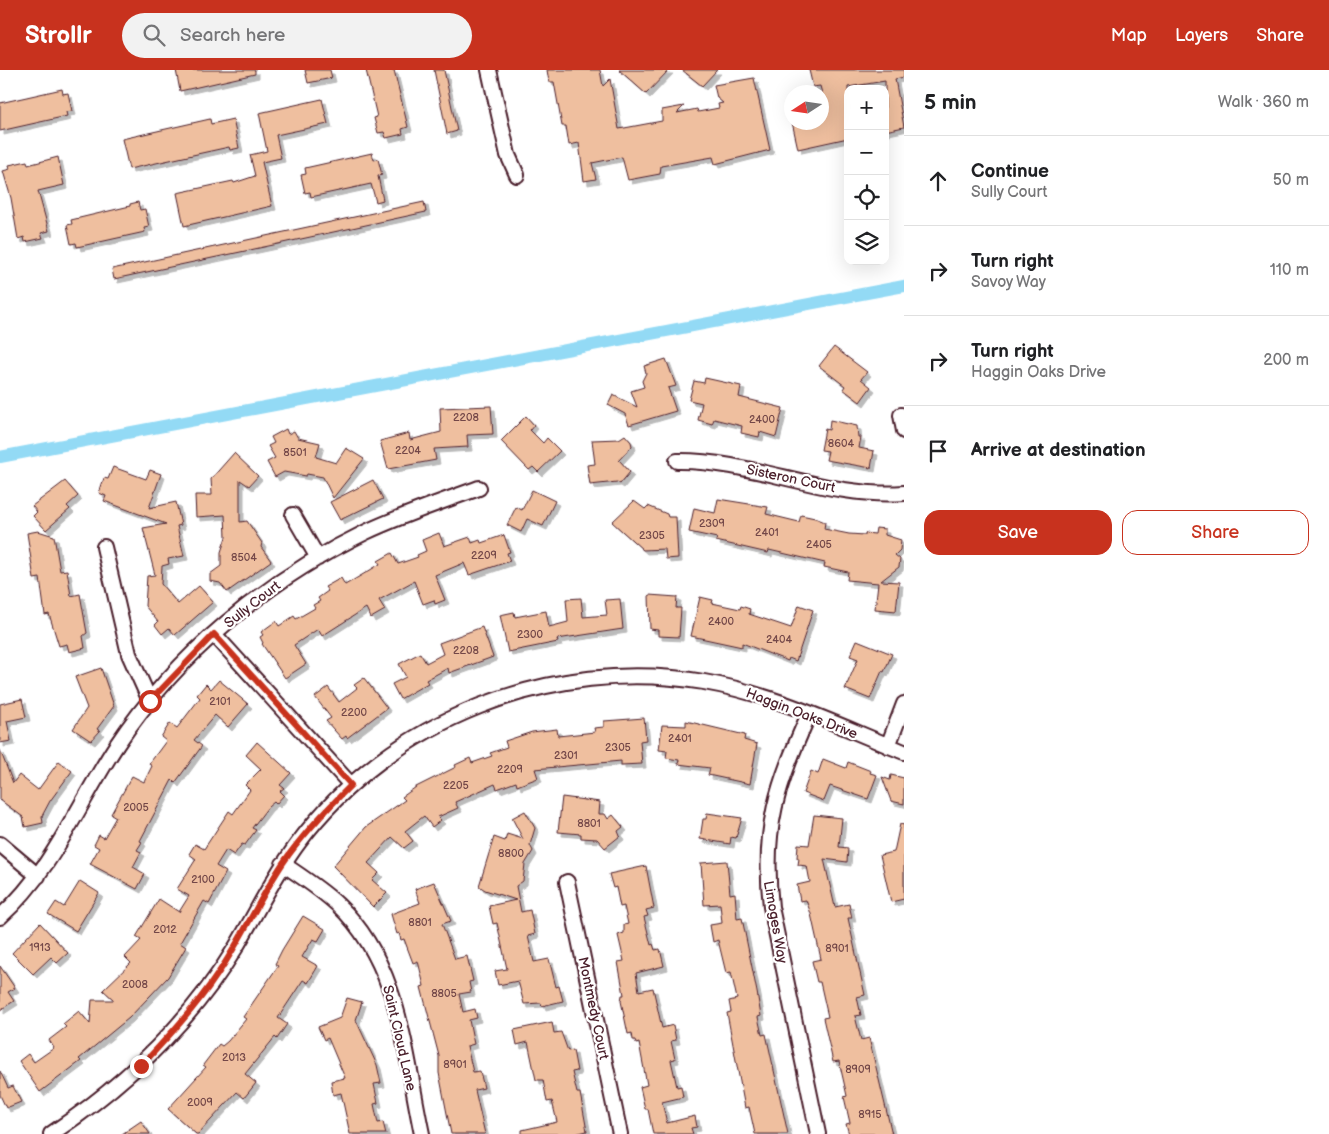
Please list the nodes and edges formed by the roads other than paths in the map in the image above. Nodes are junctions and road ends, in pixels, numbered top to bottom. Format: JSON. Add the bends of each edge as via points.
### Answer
{"nodes":[{"id":1,"x":489,"y":70,"type":"edge"},
{"id":2,"x":517,"y":175,"type":"dead end"},
{"id":3,"x":901,"y":415,"type":"dead end"},
{"id":4,"x":904,"y":431,"type":"edge"},
{"id":5,"x":677,"y":461,"type":"dead end"},
{"id":6,"x":479,"y":488,"type":"dead end"},
{"id":7,"x":904,"y":493,"type":"edge"},
{"id":8,"x":293,"y":515,"type":"dead end"},
{"id":9,"x":104,"y":547,"type":"dead end"},
{"id":10,"x":318,"y":558,"type":"junction"},
{"id":11,"x":214,"y":634,"type":"junction"},
{"id":12,"x":150,"y":701,"type":"junction"},
{"id":13,"x":904,"y":704,"type":"edge"},
{"id":14,"x":809,"y":714,"type":"junction"},
{"id":15,"x":888,"y":746,"type":"junction"},
{"id":16,"x":904,"y":752,"type":"edge"},
{"id":17,"x":351,"y":785,"type":"junction"},
{"id":18,"x":0,"y":844,"type":"edge"},
{"id":19,"x":283,"y":864,"type":"junction"},
{"id":20,"x":38,"y":876,"type":"junction"},
{"id":21,"x":567,"y":882,"type":"dead end"},
{"id":22,"x":0,"y":918,"type":"edge"},
{"id":23,"x":51,"y":1134,"type":"edge"},
{"id":24,"x":422,"y":1134,"type":"edge"},
{"id":25,"x":620,"y":1134,"type":"edge"},
{"id":26,"x":818,"y":1134,"type":"edge"}],
"edges":[{"from":1,"to":2,"type":"street","via":[[508,155]]},
{"from":3,"to":4,"type":"street"},
{"from":5,"to":7,"type":"street","name":"Sisteron Court","via":[[718,463],[863,493]]},
{"from":6,"to":10,"type":"street","name":"Sully Court","via":[[375,529]]},
{"from":8,"to":10,"type":"street"},
{"from":9,"to":12,"type":"street","via":[[129,654]]},
{"from":10,"to":11,"type":"street","name":"Sully Court","via":[[282,581]]},
{"from":11,"to":12,"type":"street","name":"Sully Court"},
{"from":11,"to":17,"type":"street"},
{"from":12,"to":20,"type":"street","name":"Sully Court","via":[[117,745]]},
{"from":13,"to":15,"type":"street"},
{"from":14,"to":15,"type":"street","name":"Haggin Oaks Drive"},
{"from":14,"to":17,"type":"street","name":"Haggin Oaks Drive","via":[[775,700],[703,682],[629,676],[562,682],[498,699],[436,726],[380,761]]},
{"from":14,"to":26,"type":"street","name":"Limoges Way","via":[[777,794],[768,850],[768,879]]},
{"from":15,"to":16,"type":"street","name":"Haggin Oaks Drive"},
{"from":17,"to":19,"type":"street","name":"Haggin Oaks Drive","via":[[324,811]]},
{"from":18,"to":20,"type":"street"},
{"from":19,"to":23,"type":"street","name":"Haggin Oaks Drive","via":[[216,977],[169,1036],[112,1091]]},
{"from":19,"to":24,"type":"street","name":"Saint Cloud Lane","via":[[339,905],[378,959],[395,1006]]},
{"from":20,"to":22,"type":"street","name":"Sully Court"},
{"from":21,"to":25,"type":"street","name":"Montmedy Court"}]}
